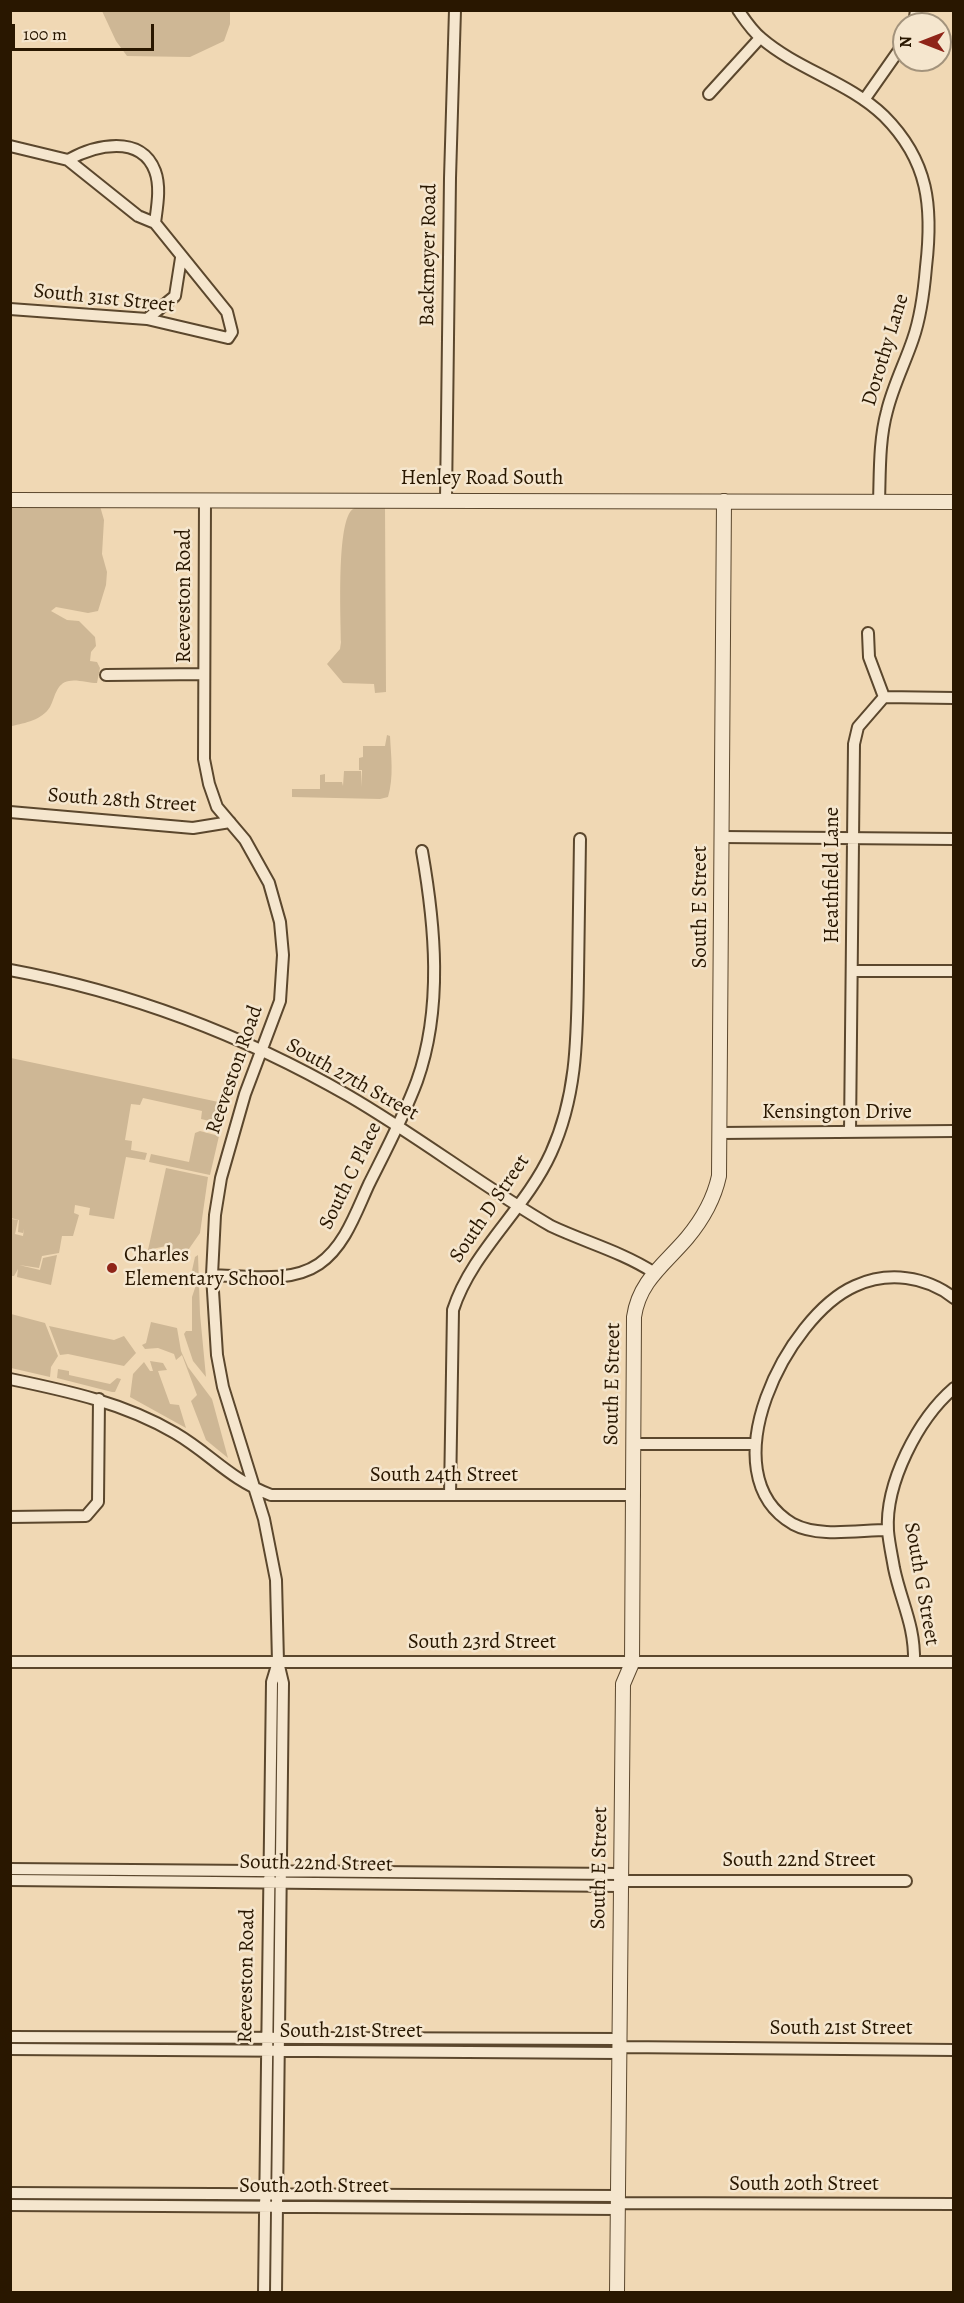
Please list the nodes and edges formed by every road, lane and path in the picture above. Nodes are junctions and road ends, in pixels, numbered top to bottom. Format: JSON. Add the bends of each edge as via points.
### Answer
{"nodes":[{"id":1,"x":455,"y":10,"type":"edge"},
{"id":2,"x":738,"y":10,"type":"edge"},
{"id":3,"x":760,"y":38,"type":"junction"},
{"id":4,"x":892,"y":60,"type":"edge"},
{"id":5,"x":709,"y":94,"type":"dead end"},
{"id":6,"x":864,"y":100,"type":"junction"},
{"id":7,"x":10,"y":146,"type":"edge"},
{"id":8,"x":68,"y":160,"type":"junction"},
{"id":9,"x":155,"y":223,"type":"junction"},
{"id":10,"x":181,"y":258,"type":"junction"},
{"id":11,"x":10,"y":309,"type":"edge"},
{"id":12,"x":147,"y":319,"type":"junction"},
{"id":13,"x":10,"y":500,"type":"edge"},
{"id":14,"x":446,"y":500,"type":"junction"},
{"id":15,"x":205,"y":501,"type":"junction"},
{"id":16,"x":724,"y":501,"type":"junction"},
{"id":17,"x":879,"y":502,"type":"junction"},
{"id":18,"x":954,"y":502,"type":"edge"},
{"id":19,"x":868,"y":633,"type":"dead end"},
{"id":20,"x":204,"y":674,"type":"junction"},
{"id":21,"x":106,"y":675,"type":"dead end"},
{"id":22,"x":884,"y":697,"type":"junction"},
{"id":23,"x":954,"y":698,"type":"edge"},
{"id":24,"x":10,"y":812,"type":"edge"},
{"id":25,"x":230,"y":822,"type":"junction"},
{"id":26,"x":722,"y":837,"type":"junction"},
{"id":27,"x":852,"y":837,"type":"junction"},
{"id":28,"x":954,"y":838,"type":"edge"},
{"id":29,"x":580,"y":839,"type":"dead end"},
{"id":30,"x":422,"y":851,"type":"dead end"},
{"id":31,"x":10,"y":970,"type":"edge"},
{"id":32,"x":852,"y":971,"type":"junction"},
{"id":33,"x":954,"y":971,"type":"edge"},
{"id":34,"x":262,"y":1053,"type":"junction"},
{"id":35,"x":398,"y":1126,"type":"junction"},
{"id":36,"x":954,"y":1131,"type":"edge"},
{"id":37,"x":850,"y":1132,"type":"junction"},
{"id":38,"x":720,"y":1133,"type":"junction"},
{"id":39,"x":519,"y":1208,"type":"junction"},
{"id":40,"x":654,"y":1272,"type":"junction"},
{"id":41,"x":212,"y":1275,"type":"junction"},
{"id":42,"x":954,"y":1298,"type":"edge"},
{"id":43,"x":10,"y":1379,"type":"edge"},
{"id":44,"x":954,"y":1388,"type":"edge"},
{"id":45,"x":99,"y":1399,"type":"junction"},
{"id":46,"x":634,"y":1444,"type":"junction"},
{"id":47,"x":755,"y":1444,"type":"junction"},
{"id":48,"x":255,"y":1489,"type":"junction"},
{"id":49,"x":634,"y":1495,"type":"junction"},
{"id":50,"x":450,"y":1496,"type":"junction"},
{"id":51,"x":10,"y":1517,"type":"edge"},
{"id":52,"x":888,"y":1530,"type":"junction"},
{"id":53,"x":10,"y":1662,"type":"edge"},
{"id":54,"x":278,"y":1662,"type":"junction"},
{"id":55,"x":914,"y":1662,"type":"junction"},
{"id":56,"x":954,"y":1662,"type":"edge"},
{"id":57,"x":632,"y":1663,"type":"junction"},
{"id":58,"x":10,"y":1869,"type":"edge"},
{"id":59,"x":268,"y":1877,"type":"junction"},
{"id":60,"x":281,"y":1877,"type":"junction"},
{"id":61,"x":10,"y":1880,"type":"edge"},
{"id":62,"x":620,"y":1880,"type":"junction"},
{"id":63,"x":906,"y":1881,"type":"dead end"},
{"id":64,"x":10,"y":2037,"type":"edge"},
{"id":65,"x":266,"y":2038,"type":"junction"},
{"id":66,"x":279,"y":2038,"type":"junction"},
{"id":67,"x":620,"y":2046,"type":"junction"},
{"id":68,"x":10,"y":2049,"type":"edge"},
{"id":69,"x":265,"y":2050,"type":"junction"},
{"id":70,"x":279,"y":2050,"type":"junction"},
{"id":71,"x":954,"y":2050,"type":"edge"},
{"id":72,"x":10,"y":2193,"type":"edge"},
{"id":73,"x":265,"y":2194,"type":"junction"},
{"id":74,"x":278,"y":2194,"type":"junction"},
{"id":75,"x":618,"y":2203,"type":"junction"},
{"id":76,"x":954,"y":2204,"type":"edge"},
{"id":77,"x":10,"y":2205,"type":"edge"},
{"id":78,"x":264,"y":2207,"type":"junction"},
{"id":79,"x":277,"y":2207,"type":"junction"},
{"id":80,"x":264,"y":2292,"type":"edge"},
{"id":81,"x":276,"y":2292,"type":"edge"},
{"id":82,"x":617,"y":2292,"type":"edge"}],
"edges":[{"from":1,"to":14,"type":"street","name":"Backmeyer Road"},
{"from":2,"to":3,"type":"street","name":"Dorothy Lane"},
{"from":3,"to":5,"type":"street"},
{"from":3,"to":6,"type":"street","name":"Dorothy Lane"},
{"from":4,"to":6,"type":"street"},
{"from":6,"to":17,"type":"street","name":"Dorothy Lane","via":[[896,129],[912,154],[922,176],[931,228],[917,327],[886,412]]},
{"from":7,"to":8,"type":"street"},
{"from":8,"to":9,"type":"street","via":[[138,216]]},
{"from":8,"to":9,"type":"street","via":[[113,146],[130,147],[144,155],[156,177]]},
{"from":9,"to":10,"type":"street"},
{"from":10,"to":12,"type":"street","via":[[175,296]]},
{"from":10,"to":12,"type":"street","name":"South 31st Street","via":[[227,312],[232,328],[228,338]]},
{"from":11,"to":12,"type":"street","name":"South 31st Street"},
{"from":13,"to":15,"type":"street","name":"Henley Road South"},
{"from":14,"to":15,"type":"street","name":"Henley Road South"},
{"from":14,"to":16,"type":"street","name":"Henley Road South"},
{"from":15,"to":20,"type":"street","name":"Reeveston Road"},
{"from":16,"to":17,"type":"street","name":"Henley Road South"},
{"from":16,"to":26,"type":"street","name":"South E Street"},
{"from":17,"to":18,"type":"street","name":"Henley Road South"},
{"from":19,"to":22,"type":"street","via":[[869,657]]},
{"from":20,"to":21,"type":"street"},
{"from":20,"to":25,"type":"street","name":"Reeveston Road","via":[[204,759],[218,807]]},
{"from":22,"to":23,"type":"street"},
{"from":22,"to":27,"type":"street","name":"Heathfield Lane","via":[[858,727],[854,744]]},
{"from":24,"to":25,"type":"street","name":"South 28th Street","via":[[193,828]]},
{"from":25,"to":34,"type":"street","name":"Reeveston Road","via":[[269,883],[280,922],[280,1001]]},
{"from":26,"to":27,"type":"street"},
{"from":26,"to":38,"type":"street","name":"South E Street"},
{"from":27,"to":28,"type":"street"},
{"from":27,"to":32,"type":"street","name":"Heathfield Lane"},
{"from":29,"to":39,"type":"street","name":"South D Street","via":[[575,1074],[564,1121]]},
{"from":30,"to":35,"type":"street","name":"South C Place","via":[[432,919],[432,1001],[417,1080]]},
{"from":31,"to":34,"type":"street","name":"South 27th Street","via":[[135,1001],[222,1032]]},
{"from":32,"to":33,"type":"street"},
{"from":32,"to":37,"type":"street","name":"Heathfield Lane"},
{"from":34,"to":35,"type":"street","name":"South 27th Street","via":[[347,1095]]},
{"from":34,"to":41,"type":"street","name":"Reeveston Road","via":[[245,1094],[221,1178]]},
{"from":35,"to":39,"type":"street","name":"South 27th Street"},
{"from":35,"to":41,"type":"street","name":"South C Place","via":[[340,1245],[318,1265],[287,1276]]},
{"from":36,"to":37,"type":"street","name":"Kensington Drive"},
{"from":37,"to":38,"type":"street","name":"Kensington Drive"},
{"from":38,"to":40,"type":"street","name":"South E Street","via":[[719,1176],[709,1206],[687,1238]]},
{"from":39,"to":40,"type":"street","name":"South 27th Street"},
{"from":39,"to":50,"type":"street","name":"South D Street","via":[[463,1283],[453,1310]]},
{"from":40,"to":46,"type":"street","name":"South E Street","via":[[641,1291],[635,1315]]},
{"from":41,"to":48,"type":"street","name":"Reeveston Road","via":[[223,1387]]},
{"from":42,"to":47,"type":"street","via":[[928,1283],[891,1277],[855,1285],[835,1298],[806,1329],[783,1364],[763,1403]]},
{"from":43,"to":45,"type":"street","name":"South 24th Street"},
{"from":44,"to":52,"type":"street","name":"South G Street","via":[[928,1416],[909,1447],[895,1486]]},
{"from":45,"to":48,"type":"street","name":"South 24th Street","via":[[177,1434],[228,1474]]},
{"from":45,"to":51,"type":"street","via":[[98,1502],[86,1516]]},
{"from":46,"to":47,"type":"street"},
{"from":46,"to":49,"type":"street","name":"South E Street"},
{"from":47,"to":52,"type":"street","via":[[756,1475],[763,1494],[772,1508],[793,1524],[821,1531]]},
{"from":48,"to":50,"type":"street","name":"South 24th Street","via":[[271,1495]]},
{"from":48,"to":54,"type":"street","name":"Reeveston Road","via":[[276,1580]]},
{"from":49,"to":50,"type":"street","name":"South 24th Street"},
{"from":49,"to":57,"type":"street","name":"South E Street"},
{"from":52,"to":55,"type":"street","name":"South G Street","via":[[894,1570],[914,1634]]},
{"from":53,"to":54,"type":"street","name":"South 23rd Street"},
{"from":54,"to":57,"type":"street","name":"South 23rd Street"},
{"from":54,"to":59,"type":"street","name":"Reeveston Road","via":[[272,1682]]},
{"from":54,"to":60,"type":"street","name":"Reeveston Road","via":[[283,1683]]},
{"from":55,"to":56,"type":"street","name":"South 23rd Street"},
{"from":55,"to":57,"type":"street","name":"South 23rd Street"},
{"from":57,"to":62,"type":"street","name":"South E Street","via":[[623,1684]]},
{"from":58,"to":59,"type":"street","name":"South 22nd Street"},
{"from":59,"to":60,"type":"street","name":"South 22nd Street"},
{"from":59,"to":61,"type":"street","name":"South 22nd Street"},
{"from":59,"to":65,"type":"street","name":"Reeveston Road"},
{"from":60,"to":62,"type":"street","name":"South 22nd Street"},
{"from":60,"to":66,"type":"street","name":"Reeveston Road"},
{"from":62,"to":63,"type":"street","name":"South 22nd Street"},
{"from":62,"to":67,"type":"street","name":"South E Street"},
{"from":64,"to":65,"type":"street","name":"South 21st Street"},
{"from":65,"to":66,"type":"street","name":"South 21st Street"},
{"from":65,"to":69,"type":"street","name":"Reeveston Road"},
{"from":66,"to":67,"type":"street","name":"South 21st Street"},
{"from":66,"to":70,"type":"street","name":"Reeveston Road"},
{"from":67,"to":70,"type":"street","name":"South 21st Street"},
{"from":67,"to":71,"type":"street","name":"South 21st Street"},
{"from":67,"to":75,"type":"street","name":"South E Street"},
{"from":68,"to":69,"type":"street","name":"South 21st Street"},
{"from":69,"to":70,"type":"street","name":"South 21st Street"},
{"from":69,"to":73,"type":"street","name":"Reeveston Road"},
{"from":70,"to":74,"type":"street","name":"Reeveston Road"},
{"from":72,"to":73,"type":"street","name":"South 20th Street"},
{"from":73,"to":74,"type":"street","name":"South 20th Street"},
{"from":73,"to":78,"type":"street","name":"Reeveston Road"},
{"from":74,"to":75,"type":"street","name":"South 20th Street"},
{"from":74,"to":79,"type":"street","name":"Reeveston Road"},
{"from":75,"to":76,"type":"street","name":"South 20th Street"},
{"from":75,"to":79,"type":"street","name":"South 20th Street"},
{"from":75,"to":82,"type":"street","name":"South E Street"},
{"from":77,"to":78,"type":"street","name":"South 20th Street"},
{"from":78,"to":79,"type":"street","name":"South 20th Street"},
{"from":78,"to":80,"type":"street","name":"Reeveston Road"},
{"from":79,"to":81,"type":"street","name":"Reeveston Road"}]}
